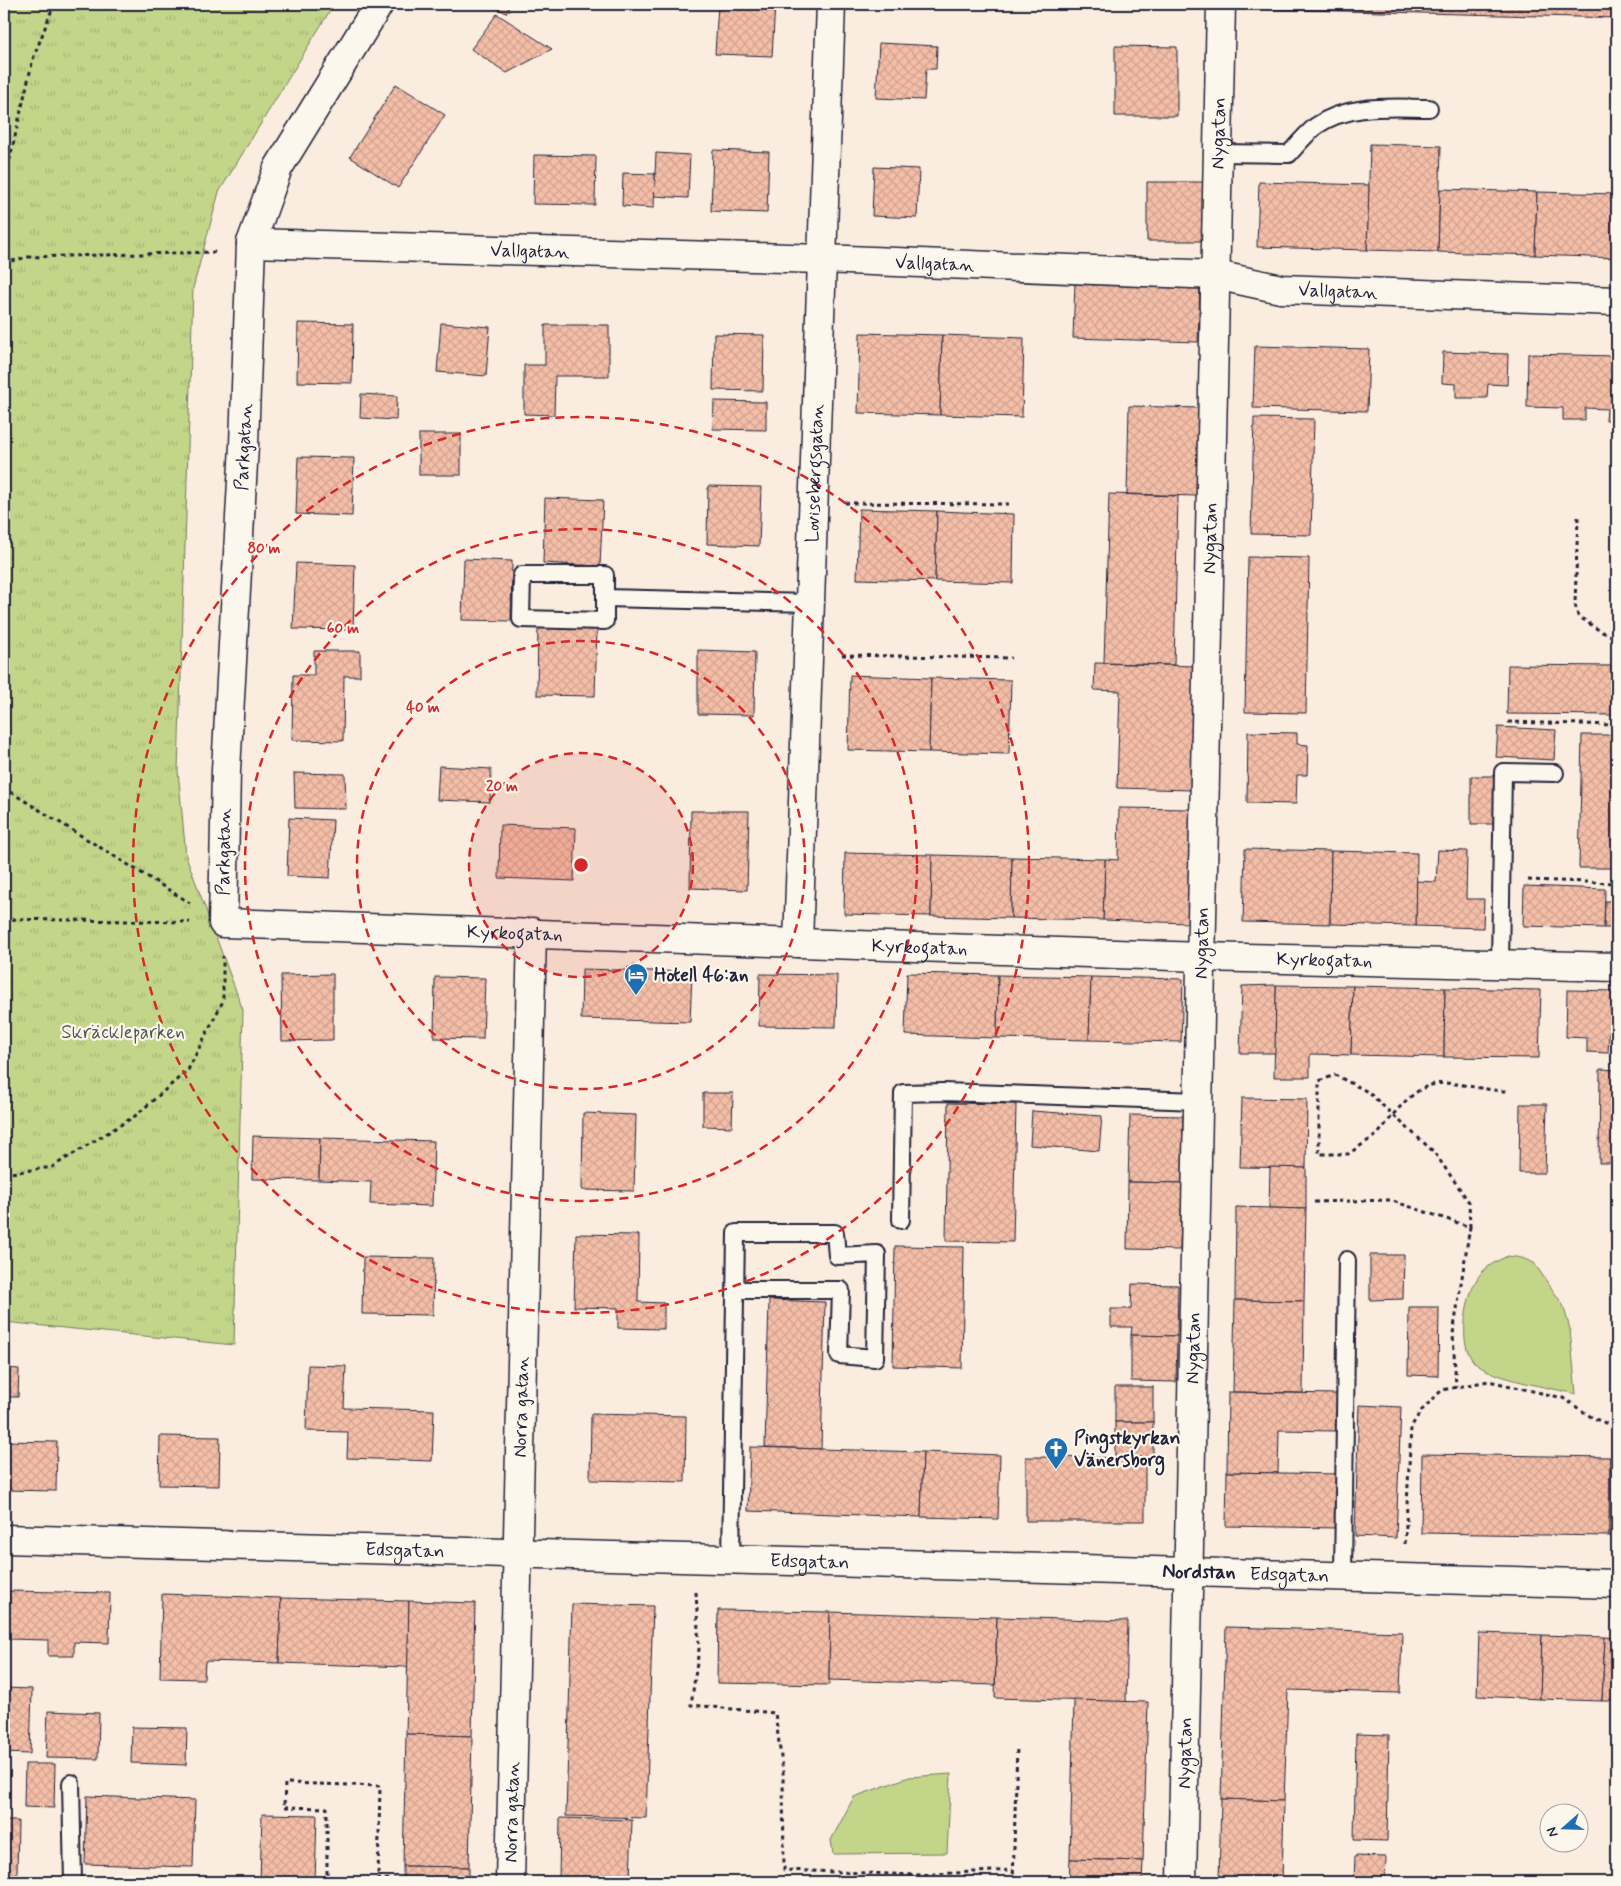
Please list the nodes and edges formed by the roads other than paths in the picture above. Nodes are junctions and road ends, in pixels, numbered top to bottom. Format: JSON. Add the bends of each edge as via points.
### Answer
{"nodes":[{"id":1,"x":378,"y":4,"type":"edge"},
{"id":2,"x":831,"y":4,"type":"edge"},
{"id":3,"x":1221,"y":4,"type":"edge"},
{"id":4,"x":1429,"y":108,"type":"dead end"},
{"id":5,"x":1218,"y":153,"type":"junction"},
{"id":6,"x":251,"y":244,"type":"junction"},
{"id":7,"x":823,"y":259,"type":"junction"},
{"id":8,"x":1216,"y":275,"type":"junction"},
{"id":9,"x":1617,"y":301,"type":"edge"},
{"id":10,"x":605,"y":598,"type":"junction"},
{"id":11,"x":811,"y":603,"type":"junction"},
{"id":12,"x":1555,"y":773,"type":"dead end"},
{"id":13,"x":223,"y":923,"type":"joint"},
{"id":14,"x":532,"y":932,"type":"junction"},
{"id":15,"x":798,"y":943,"type":"junction"},
{"id":16,"x":1201,"y":957,"type":"junction"},
{"id":17,"x":1500,"y":964,"type":"junction"},
{"id":18,"x":1617,"y":967,"type":"edge"},
{"id":19,"x":1198,"y":1101,"type":"junction"},
{"id":20,"x":901,"y":1220,"type":"dead end"},
{"id":21,"x":1347,"y":1260,"type":"dead end"},
{"id":22,"x":736,"y":1290,"type":"junction"},
{"id":23,"x":4,"y":1539,"type":"edge"},
{"id":24,"x":517,"y":1554,"type":"junction"},
{"id":25,"x":730,"y":1559,"type":"junction"},
{"id":26,"x":1188,"y":1572,"type":"junction"},
{"id":27,"x":1343,"y":1576,"type":"junction"},
{"id":28,"x":1617,"y":1584,"type":"edge"},
{"id":29,"x":71,"y":1783,"type":"dead end"},
{"id":30,"x":72,"y":1882,"type":"edge"},
{"id":31,"x":510,"y":1882,"type":"edge"},
{"id":32,"x":1182,"y":1882,"type":"edge"}],
"edges":[{"from":1,"to":6,"type":"street","name":"Parkgatan","via":[[278,168]]},
{"from":2,"to":7,"type":"street","name":"Lovisebergsgatan"},
{"from":3,"to":5,"type":"street","name":"Nygatan"},
{"from":4,"to":5,"type":"lane","via":[[1374,107],[1336,116],[1316,126],[1288,154]]},
{"from":5,"to":8,"type":"street","name":"Nygatan"},
{"from":6,"to":7,"type":"street","name":"Vallgatan"},
{"from":6,"to":13,"type":"street","name":"Parkgatan","via":[[244,445],[226,770]]},
{"from":7,"to":8,"type":"street","name":"Vallgatan"},
{"from":7,"to":11,"type":"street","name":"Lovisebergsgatan"},
{"from":8,"to":9,"type":"street","name":"Vallgatan","via":[[1281,289]]},
{"from":8,"to":16,"type":"street","name":"Nygatan"},
{"from":10,"to":10,"type":"lane","via":[[605,621],[521,620],[522,575],[605,575]]},
{"from":10,"to":11,"type":"lane"},
{"from":11,"to":15,"type":"street","name":"Lovisebergsgatan"},
{"from":12,"to":17,"type":"lane","via":[[1503,772]]},
{"from":13,"to":14,"type":"street","name":"Kyrkogatan"},
{"from":14,"to":15,"type":"street","name":"Kyrkogatan"},
{"from":14,"to":24,"type":"street","name":"Norra gatan"},
{"from":15,"to":16,"type":"street","name":"Kyrkogatan"},
{"from":16,"to":17,"type":"street","name":"Kyrkogatan"},
{"from":16,"to":19,"type":"street","name":"Nygatan"},
{"from":17,"to":18,"type":"street","name":"Kyrkogatan"},
{"from":19,"to":20,"type":"lane","via":[[903,1093]]},
{"from":19,"to":26,"type":"street","name":"Nygatan"},
{"from":21,"to":27,"type":"lane"},
{"from":22,"to":22,"type":"lane","via":[[736,1233],[835,1233],[837,1256],[877,1254],[875,1358],[839,1355],[841,1290]]},
{"from":22,"to":25,"type":"lane"},
{"from":23,"to":24,"type":"street","name":"Edsgatan"},
{"from":24,"to":25,"type":"street","name":"Edsgatan"},
{"from":24,"to":31,"type":"street","name":"Norra gatan"},
{"from":25,"to":26,"type":"street","name":"Edsgatan"},
{"from":26,"to":27,"type":"street","name":"Edsgatan"},
{"from":26,"to":32,"type":"street","name":"Nygatan"},
{"from":27,"to":28,"type":"street","name":"Edsgatan"},
{"from":29,"to":30,"type":"lane"}]}
